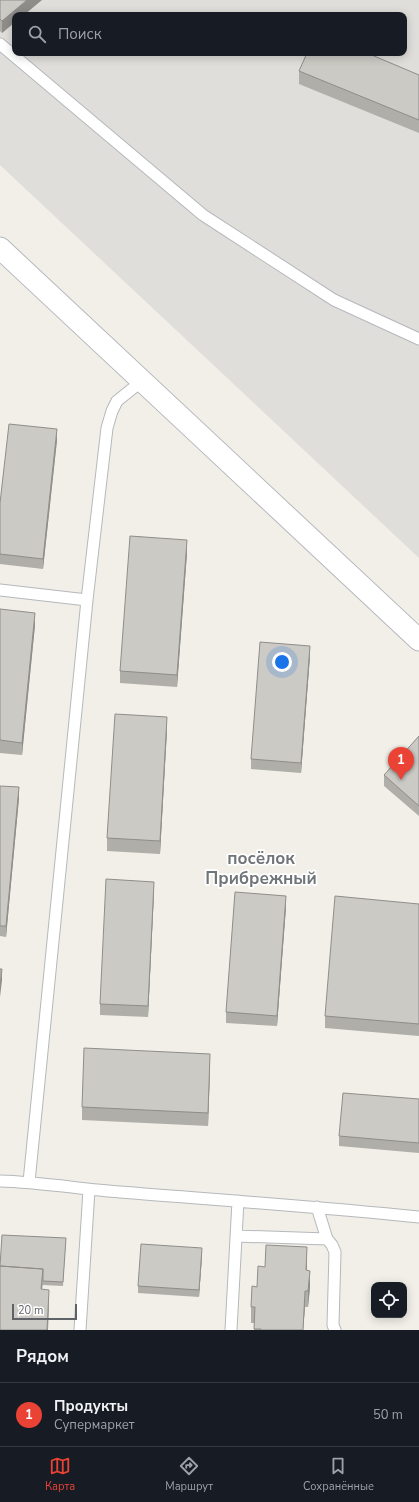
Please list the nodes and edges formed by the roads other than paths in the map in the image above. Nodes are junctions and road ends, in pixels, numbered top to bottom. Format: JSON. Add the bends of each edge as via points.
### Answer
{"nodes":[{"id":1,"x":0,"y":44,"type":"edge"},
{"id":2,"x":12,"y":54,"type":"edge"},
{"id":3,"x":14,"y":56,"type":"edge"},
{"id":4,"x":0,"y":248,"type":"edge"},
{"id":5,"x":419,"y":340,"type":"edge"},
{"id":6,"x":142,"y":381,"type":"junction"},
{"id":7,"x":0,"y":590,"type":"edge"},
{"id":8,"x":87,"y":600,"type":"junction"},
{"id":9,"x":419,"y":640,"type":"edge"},
{"id":10,"x":0,"y":1182,"type":"edge"},
{"id":11,"x":29,"y":1182,"type":"junction"},
{"id":12,"x":89,"y":1190,"type":"junction"},
{"id":13,"x":238,"y":1201,"type":"junction"},
{"id":14,"x":318,"y":1207,"type":"junction"},
{"id":15,"x":419,"y":1217,"type":"edge"},
{"id":16,"x":236,"y":1236,"type":"junction"},
{"id":17,"x":327,"y":1239,"type":"junction"},
{"id":18,"x":80,"y":1330,"type":"edge"},
{"id":19,"x":231,"y":1330,"type":"edge"},
{"id":20,"x":335,"y":1330,"type":"edge"}],
"edges":[{"from":1,"to":2,"type":"lane"},
{"from":3,"to":5,"type":"lane","via":[[202,215],[334,300]]},
{"from":4,"to":6,"type":"street"},
{"from":6,"to":8,"type":"lane","via":[[117,401],[107,428]]},
{"from":6,"to":9,"type":"street"},
{"from":7,"to":8,"type":"lane"},
{"from":8,"to":11,"type":"lane"},
{"from":10,"to":11,"type":"lane"},
{"from":11,"to":12,"type":"lane"},
{"from":12,"to":13,"type":"lane"},
{"from":12,"to":18,"type":"lane"},
{"from":13,"to":14,"type":"lane"},
{"from":13,"to":16,"type":"lane"},
{"from":14,"to":15,"type":"lane"},
{"from":14,"to":17,"type":"lane"},
{"from":16,"to":17,"type":"lane"},
{"from":16,"to":19,"type":"lane"},
{"from":17,"to":20,"type":"lane","via":[[335,1252]]}]}
